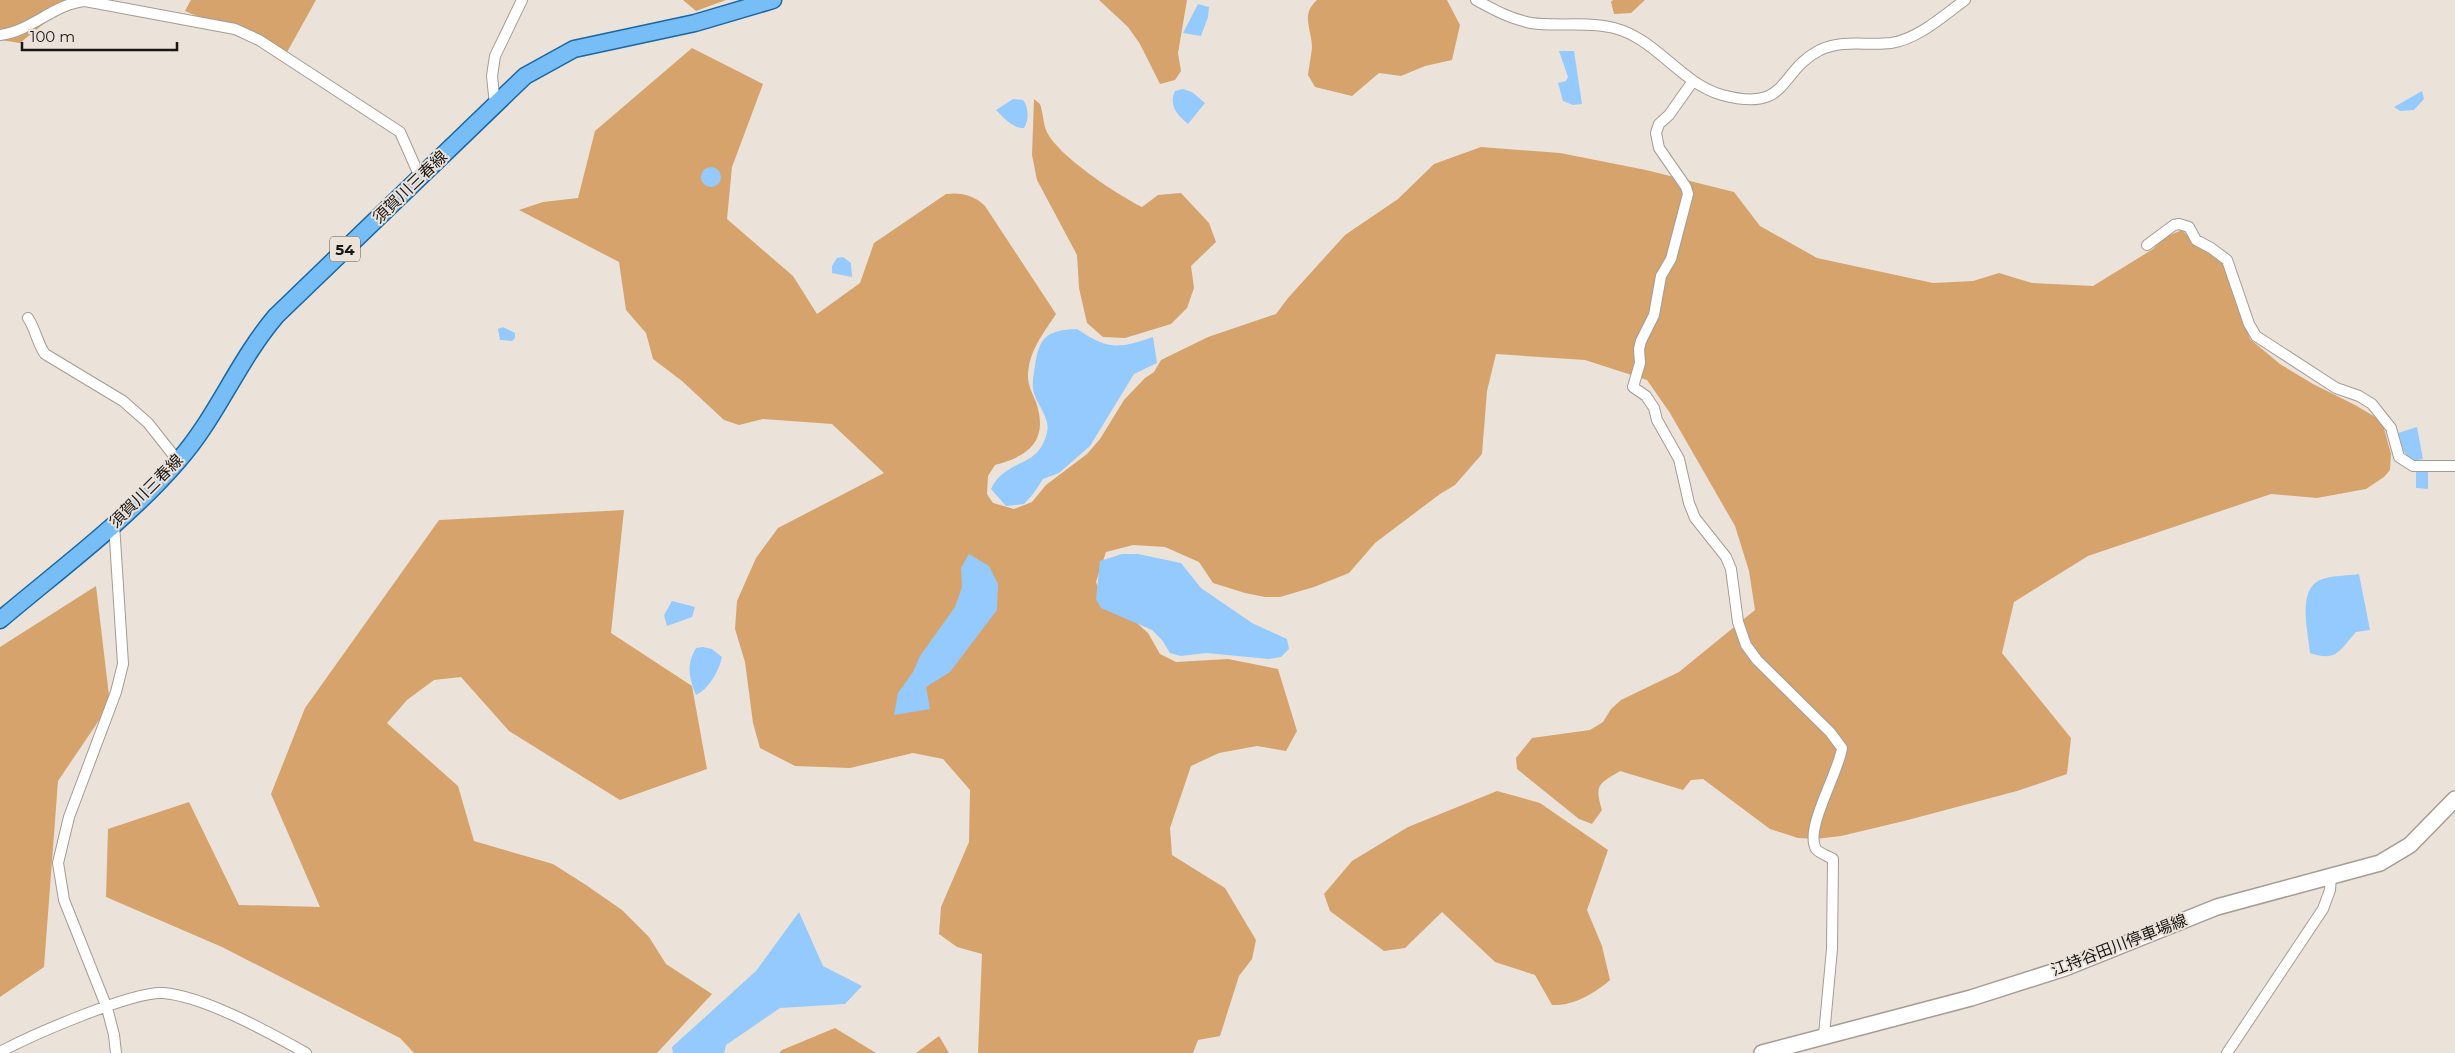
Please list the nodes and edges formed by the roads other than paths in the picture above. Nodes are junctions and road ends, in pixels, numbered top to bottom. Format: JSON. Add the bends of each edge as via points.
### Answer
{"nodes":[{"id":1,"x":522,"y":0,"type":"edge"},
{"id":2,"x":773,"y":0,"type":"edge"},
{"id":3,"x":1476,"y":0,"type":"edge"},
{"id":4,"x":1965,"y":0,"type":"edge"},
{"id":5,"x":0,"y":35,"type":"edge"},
{"id":6,"x":1693,"y":81,"type":"junction"},
{"id":7,"x":495,"y":105,"type":"junction"},
{"id":8,"x":420,"y":177,"type":"junction"},
{"id":9,"x":2147,"y":245,"type":"dead end"},
{"id":10,"x":28,"y":318,"type":"dead end"},
{"id":11,"x":178,"y":461,"type":"junction"},
{"id":12,"x":2455,"y":466,"type":"edge"},
{"id":13,"x":114,"y":524,"type":"junction"},
{"id":14,"x":0,"y":620,"type":"edge"},
{"id":15,"x":2455,"y":799,"type":"edge"},
{"id":16,"x":2331,"y":876,"type":"junction"},
{"id":17,"x":107,"y":1008,"type":"junction"},
{"id":18,"x":1824,"y":1035,"type":"junction"},
{"id":19,"x":0,"y":1052,"type":"edge"},
{"id":20,"x":116,"y":1053,"type":"edge"},
{"id":21,"x":306,"y":1053,"type":"edge"},
{"id":22,"x":1762,"y":1053,"type":"edge"},
{"id":23,"x":2228,"y":1053,"type":"edge"}],
"edges":[{"from":1,"to":7,"type":"street","via":[[495,56],[492,76]]},
{"from":2,"to":7,"type":"main road","name":"須賀川三春線","number":"54","via":[[695,23],[574,49],[525,76]]},
{"from":3,"to":6,"type":"street","via":[[1504,15],[1532,23],[1598,25],[1623,30],[1654,47]]},
{"from":4,"to":6,"type":"street","via":[[1914,36],[1890,43],[1849,42],[1820,50],[1779,91],[1765,97],[1742,98],[1722,94]]},
{"from":5,"to":8,"type":"street","via":[[19,32],[59,7],[85,0],[235,29],[259,40],[400,132]]},
{"from":6,"to":18,"type":"street","via":[[1656,133],[1659,148],[1688,194],[1671,259],[1661,276],[1654,315],[1641,341],[1640,363],[1633,387],[1646,396],[1654,408],[1657,420],[1679,459],[1695,518],[1726,557],[1731,569],[1738,622],[1746,645],[1842,748],[1838,768],[1818,816],[1813,841],[1817,850],[1833,859],[1832,949]]},
{"from":7,"to":8,"type":"main road","name":"須賀川三春線","number":"54"},
{"from":8,"to":11,"type":"main road","name":"須賀川三春線","number":"54","via":[[261,334],[204,426]]},
{"from":9,"to":12,"type":"street","via":[[2174,225],[2189,227],[2196,240],[2227,260],[2256,336],[2336,388],[2359,396],[2377,409],[2391,428],[2399,457],[2407,463]]},
{"from":10,"to":11,"type":"street","via":[[45,354],[123,401],[148,422]]},
{"from":11,"to":13,"type":"main road","name":"須賀川三春線","number":"54"},
{"from":13,"to":14,"type":"main road","name":"須賀川三春線","number":"54"},
{"from":13,"to":17,"type":"street","via":[[123,664],[116,692],[69,817],[58,864],[64,900]]},
{"from":15,"to":16,"type":"main road","name":"江持谷田川停車場線","via":[[2410,846],[2380,863]]},
{"from":16,"to":18,"type":"main road","name":"江持谷田川停車場線","via":[[2217,907],[2065,968],[1971,998]]},
{"from":16,"to":23,"type":"street","via":[[2323,909]]},
{"from":17,"to":19,"type":"street"},
{"from":17,"to":20,"type":"street"},
{"from":17,"to":21,"type":"street","via":[[147,995],[179,996],[209,1006]]},
{"from":18,"to":22,"type":"main road","name":"江持谷田川停車場線"}]}
